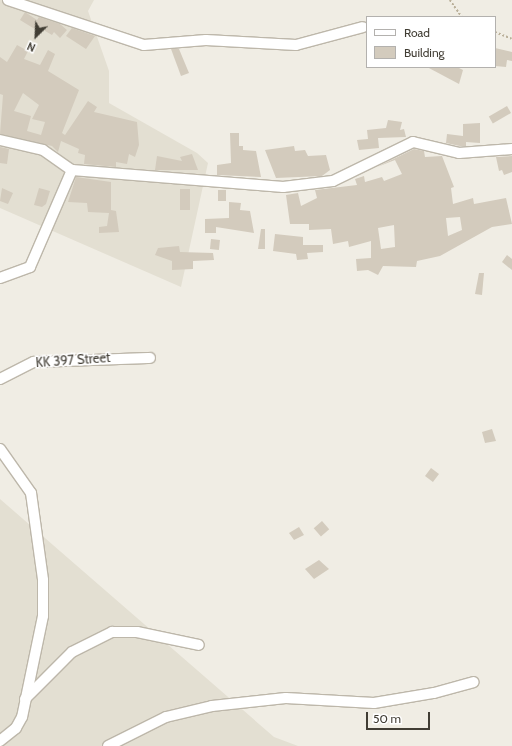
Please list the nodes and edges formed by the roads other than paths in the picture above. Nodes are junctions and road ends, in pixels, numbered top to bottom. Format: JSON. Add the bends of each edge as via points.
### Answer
{"nodes":[{"id":1,"x":8,"y":0,"type":"edge"},
{"id":2,"x":363,"y":27,"type":"dead end"},
{"id":3,"x":0,"y":140,"type":"edge"},
{"id":4,"x":512,"y":149,"type":"edge"},
{"id":5,"x":72,"y":170,"type":"junction"},
{"id":6,"x":0,"y":278,"type":"edge"},
{"id":7,"x":150,"y":358,"type":"dead end"},
{"id":8,"x":0,"y":379,"type":"edge"},
{"id":9,"x":0,"y":449,"type":"edge"},
{"id":10,"x":199,"y":645,"type":"dead end"},
{"id":11,"x":474,"y":682,"type":"dead end"},
{"id":12,"x":25,"y":699,"type":"junction"},
{"id":13,"x":0,"y":741,"type":"edge"},
{"id":14,"x":108,"y":746,"type":"edge"}],
"edges":[{"from":1,"to":2,"type":"street","via":[[144,45],[206,40],[296,45]]},
{"from":3,"to":5,"type":"street","via":[[43,150]]},
{"from":4,"to":5,"type":"street","via":[[459,153],[413,142],[333,181],[290,187]]},
{"from":5,"to":6,"type":"street","via":[[30,267]]},
{"from":7,"to":8,"type":"street","name":"KK 397 Street","via":[[34,362]]},
{"from":9,"to":12,"type":"street","via":[[31,493],[43,580],[43,616]]},
{"from":10,"to":12,"type":"street","via":[[137,632],[112,632],[72,652]]},
{"from":11,"to":14,"type":"street","via":[[434,693],[374,703],[286,698],[212,706],[166,717]]},
{"from":12,"to":13,"type":"street","via":[[16,728]]}]}
